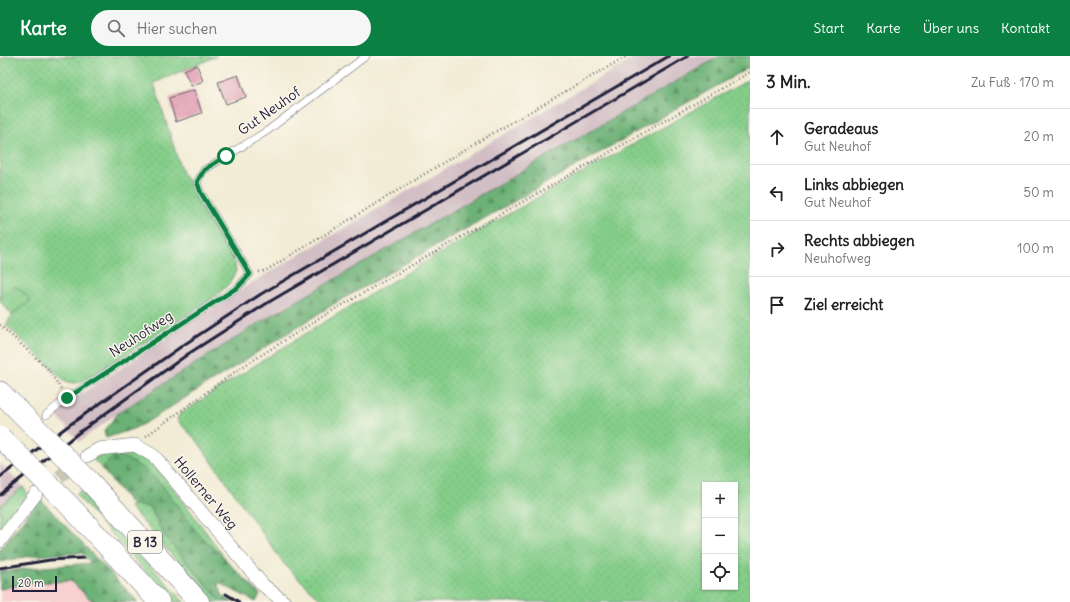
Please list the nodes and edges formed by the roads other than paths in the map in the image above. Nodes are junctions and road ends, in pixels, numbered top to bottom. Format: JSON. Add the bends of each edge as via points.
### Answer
{"nodes":[{"id":1,"x":366,"y":56,"type":"edge"},
{"id":2,"x":250,"y":274,"type":"joint"},
{"id":3,"x":7,"y":399,"type":"edge"},
{"id":4,"x":46,"y":415,"type":"dead end"},
{"id":5,"x":0,"y":437,"type":"edge"},
{"id":6,"x":87,"y":456,"type":"tunnel mouth"},
{"id":7,"x":36,"y":494,"type":"tunnel mouth"},
{"id":8,"x":0,"y":541,"type":"edge"},
{"id":9,"x":160,"y":602,"type":"edge"},
{"id":10,"x":199,"y":602,"type":"edge"},
{"id":11,"x":284,"y":602,"type":"edge"}],
"edges":[{"from":1,"to":2,"type":"lane","name":"Gut Neuhof","via":[[267,131],[204,170],[197,182],[201,193]]},
{"from":2,"to":4,"type":"lane","name":"Neuhofweg","via":[[238,287],[67,398]]},
{"from":3,"to":10,"type":"main road","number":"B 13","bridge":true,"via":[[90,482]]},
{"from":5,"to":9,"type":"main road","number":"B 13","bridge":true},
{"from":6,"to":11,"type":"street","name":"Hollerner Weg","via":[[98,450],[135,445],[154,456],[263,585]]},
{"from":7,"to":8,"type":"street"}]}
